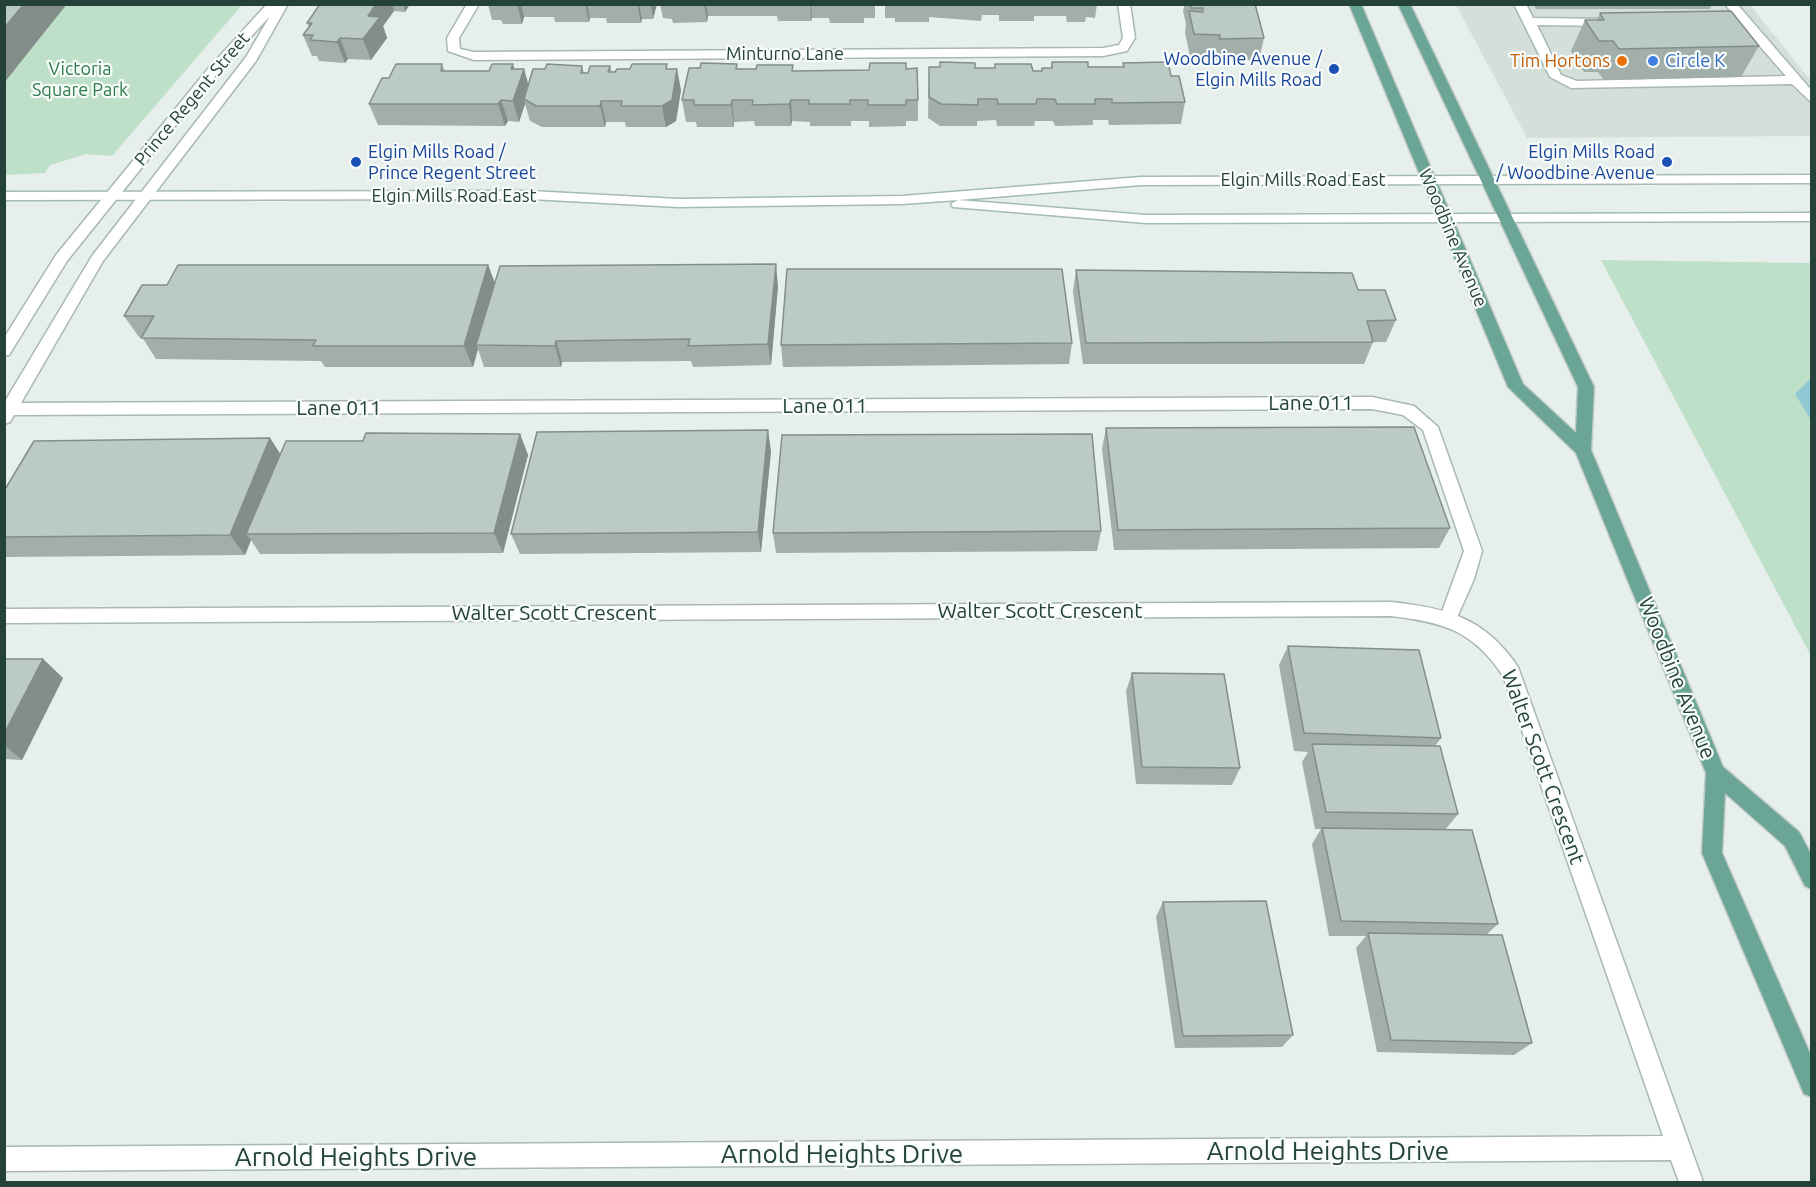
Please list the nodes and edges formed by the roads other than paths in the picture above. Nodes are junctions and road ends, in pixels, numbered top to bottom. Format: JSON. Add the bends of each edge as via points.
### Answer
{"nodes":[{"id":1,"x":274,"y":4,"type":"edge"},
{"id":2,"x":282,"y":4,"type":"edge"},
{"id":3,"x":473,"y":4,"type":"edge"},
{"id":4,"x":1124,"y":4,"type":"edge"},
{"id":5,"x":1355,"y":4,"type":"edge"},
{"id":6,"x":1404,"y":4,"type":"edge"},
{"id":7,"x":1520,"y":4,"type":"edge"},
{"id":8,"x":1731,"y":4,"type":"edge"},
{"id":9,"x":1529,"y":21,"type":"junction"},
{"id":10,"x":1620,"y":22,"type":"edge"},
{"id":11,"x":1700,"y":22,"type":"edge"},
{"id":12,"x":1745,"y":22,"type":"junction"},
{"id":13,"x":1794,"y":80,"type":"junction"},
{"id":14,"x":1812,"y":99,"type":"edge"},
{"id":15,"x":1812,"y":179,"type":"edge"},
{"id":16,"x":1428,"y":180,"type":"junction"},
{"id":17,"x":1488,"y":180,"type":"junction"},
{"id":18,"x":4,"y":196,"type":"edge"},
{"id":19,"x":111,"y":196,"type":"junction"},
{"id":20,"x":147,"y":196,"type":"junction"},
{"id":21,"x":902,"y":200,"type":"junction"},
{"id":22,"x":1444,"y":217,"type":"junction"},
{"id":23,"x":1505,"y":217,"type":"junction"},
{"id":24,"x":1812,"y":217,"type":"edge"},
{"id":25,"x":4,"y":351,"type":"edge"},
{"id":26,"x":8,"y":414,"type":"edge"},
{"id":27,"x":1582,"y":450,"type":"junction"},
{"id":28,"x":4,"y":616,"type":"edge"},
{"id":29,"x":1449,"y":617,"type":"junction"},
{"id":30,"x":1716,"y":773,"type":"junction"},
{"id":31,"x":1812,"y":879,"type":"edge"},
{"id":32,"x":1812,"y":1086,"type":"edge"},
{"id":33,"x":1679,"y":1148,"type":"junction"},
{"id":34,"x":4,"y":1159,"type":"edge"},
{"id":35,"x":1691,"y":1182,"type":"edge"}],
"edges":[{"from":1,"to":19,"type":"street","name":"Prince Regent Street"},
{"from":2,"to":20,"type":"street","name":"Prince Regent Street","via":[[252,58]]},
{"from":3,"to":4,"type":"street","name":"Minturno Lane","via":[[453,38],[454,51],[474,56],[1103,52],[1123,48],[1129,38]]},
{"from":5,"to":16,"type":"main road","name":"Woodbine Avenue"},
{"from":6,"to":17,"type":"main road","name":"Woodbine Avenue"},
{"from":7,"to":9,"type":"street"},
{"from":8,"to":12,"type":"street"},
{"from":9,"to":10,"type":"street"},
{"from":9,"to":13,"type":"street","via":[[1556,77],[1575,85]]},
{"from":11,"to":12,"type":"street"},
{"from":12,"to":13,"type":"street"},
{"from":13,"to":14,"type":"street"},
{"from":15,"to":17,"type":"street","name":"Elgin Mills Road East"},
{"from":16,"to":17,"type":"street","name":"Elgin Mills Road East"},
{"from":16,"to":21,"type":"street","name":"Elgin Mills Road East","via":[[1142,181]]},
{"from":16,"to":22,"type":"main road","name":"Woodbine Avenue"},
{"from":17,"to":23,"type":"main road","name":"Woodbine Avenue"},
{"from":18,"to":19,"type":"street","name":"Elgin Mills Road East"},
{"from":19,"to":20,"type":"street","name":"Elgin Mills Road East"},
{"from":19,"to":25,"type":"street","name":"Prince Regent Street","via":[[61,258]]},
{"from":20,"to":21,"type":"street","name":"Elgin Mills Road East","via":[[531,195],[678,203]]},
{"from":20,"to":26,"type":"street","name":"Prince Regent Street","via":[[97,259]]},
{"from":21,"to":22,"type":"street","name":"Elgin Mills Road East","via":[[1146,219]]},
{"from":22,"to":23,"type":"street","name":"Elgin Mills Road East"},
{"from":22,"to":27,"type":"main road","name":"Woodbine Avenue","via":[[1516,387]]},
{"from":23,"to":24,"type":"street","name":"Elgin Mills Road East"},
{"from":23,"to":27,"type":"main road","name":"Woodbine Avenue","via":[[1586,387]]},
{"from":26,"to":29,"type":"street","name":"Lane 011","via":[[1372,403],[1408,410],[1430,427],[1473,551]]},
{"from":27,"to":30,"type":"main road","name":"Woodbine Avenue"},
{"from":28,"to":29,"type":"street","name":"Walter Scott Crescent","via":[[1391,609]]},
{"from":29,"to":33,"type":"street","name":"Walter Scott Crescent","via":[[1489,642],[1511,674]]},
{"from":30,"to":31,"type":"main road","name":"Woodbine Avenue","via":[[1792,839]]},
{"from":30,"to":32,"type":"main road","name":"Woodbine Avenue","via":[[1712,853]]},
{"from":33,"to":34,"type":"street","name":"Arnold Heights Drive"},
{"from":33,"to":35,"type":"street","name":"Walter Scott Crescent"}]}
